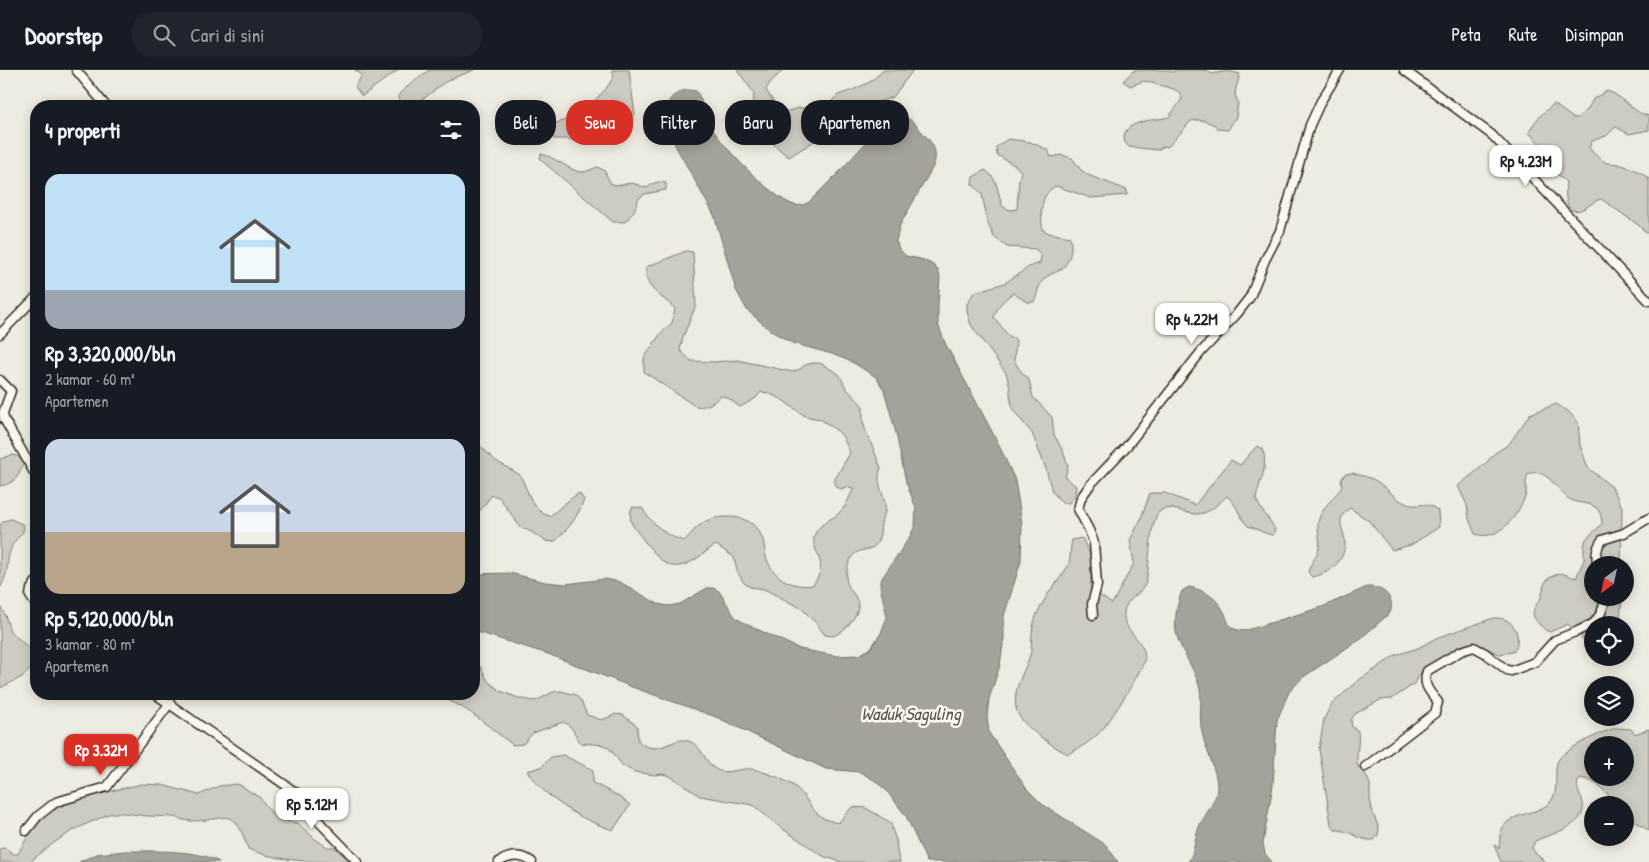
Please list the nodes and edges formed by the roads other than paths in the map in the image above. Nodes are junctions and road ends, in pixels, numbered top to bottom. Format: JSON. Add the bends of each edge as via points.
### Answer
{"nodes":[{"id":1,"x":76,"y":70,"type":"edge"},
{"id":2,"x":1340,"y":70,"type":"edge"},
{"id":3,"x":1404,"y":70,"type":"edge"},
{"id":4,"x":102,"y":100,"type":"edge"},
{"id":5,"x":1649,"y":301,"type":"edge"},
{"id":6,"x":30,"y":303,"type":"edge"},
{"id":7,"x":0,"y":334,"type":"edge"},
{"id":8,"x":0,"y":380,"type":"edge"},
{"id":9,"x":30,"y":465,"type":"edge"},
{"id":10,"x":1649,"y":518,"type":"edge"},
{"id":11,"x":1597,"y":556,"type":"edge"},
{"id":12,"x":1603,"y":606,"type":"edge"},
{"id":13,"x":1093,"y":615,"type":"dead end"},
{"id":14,"x":165,"y":700,"type":"edge"},
{"id":15,"x":170,"y":703,"type":"junction"},
{"id":16,"x":1365,"y":767,"type":"dead end"},
{"id":17,"x":26,"y":831,"type":"dead end"},
{"id":18,"x":358,"y":862,"type":"edge"},
{"id":19,"x":499,"y":862,"type":"edge"},
{"id":20,"x":532,"y":862,"type":"edge"}],
"edges":[{"from":1,"to":4,"type":"street"},
{"from":2,"to":13,"type":"street","via":[[1310,125],[1280,231],[1250,297],[1200,352],[1126,447],[1081,498],[1078,510],[1094,543],[1096,585]]},
{"from":3,"to":5,"type":"street","via":[[1492,135]]},
{"from":6,"to":7,"type":"street"},
{"from":8,"to":9,"type":"street","via":[[11,391],[4,419]]},
{"from":10,"to":11,"type":"street","via":[[1602,540]]},
{"from":12,"to":16,"type":"street","via":[[1594,623],[1555,640],[1535,662],[1510,671],[1474,647],[1427,671],[1424,682],[1438,702],[1435,713]]},
{"from":14,"to":15,"type":"street"},
{"from":15,"to":17,"type":"street","via":[[107,787],[56,802]]},
{"from":15,"to":18,"type":"street","via":[[301,796],[322,825]]},
{"from":19,"to":20,"type":"street","via":[[510,856],[524,857]]}]}
